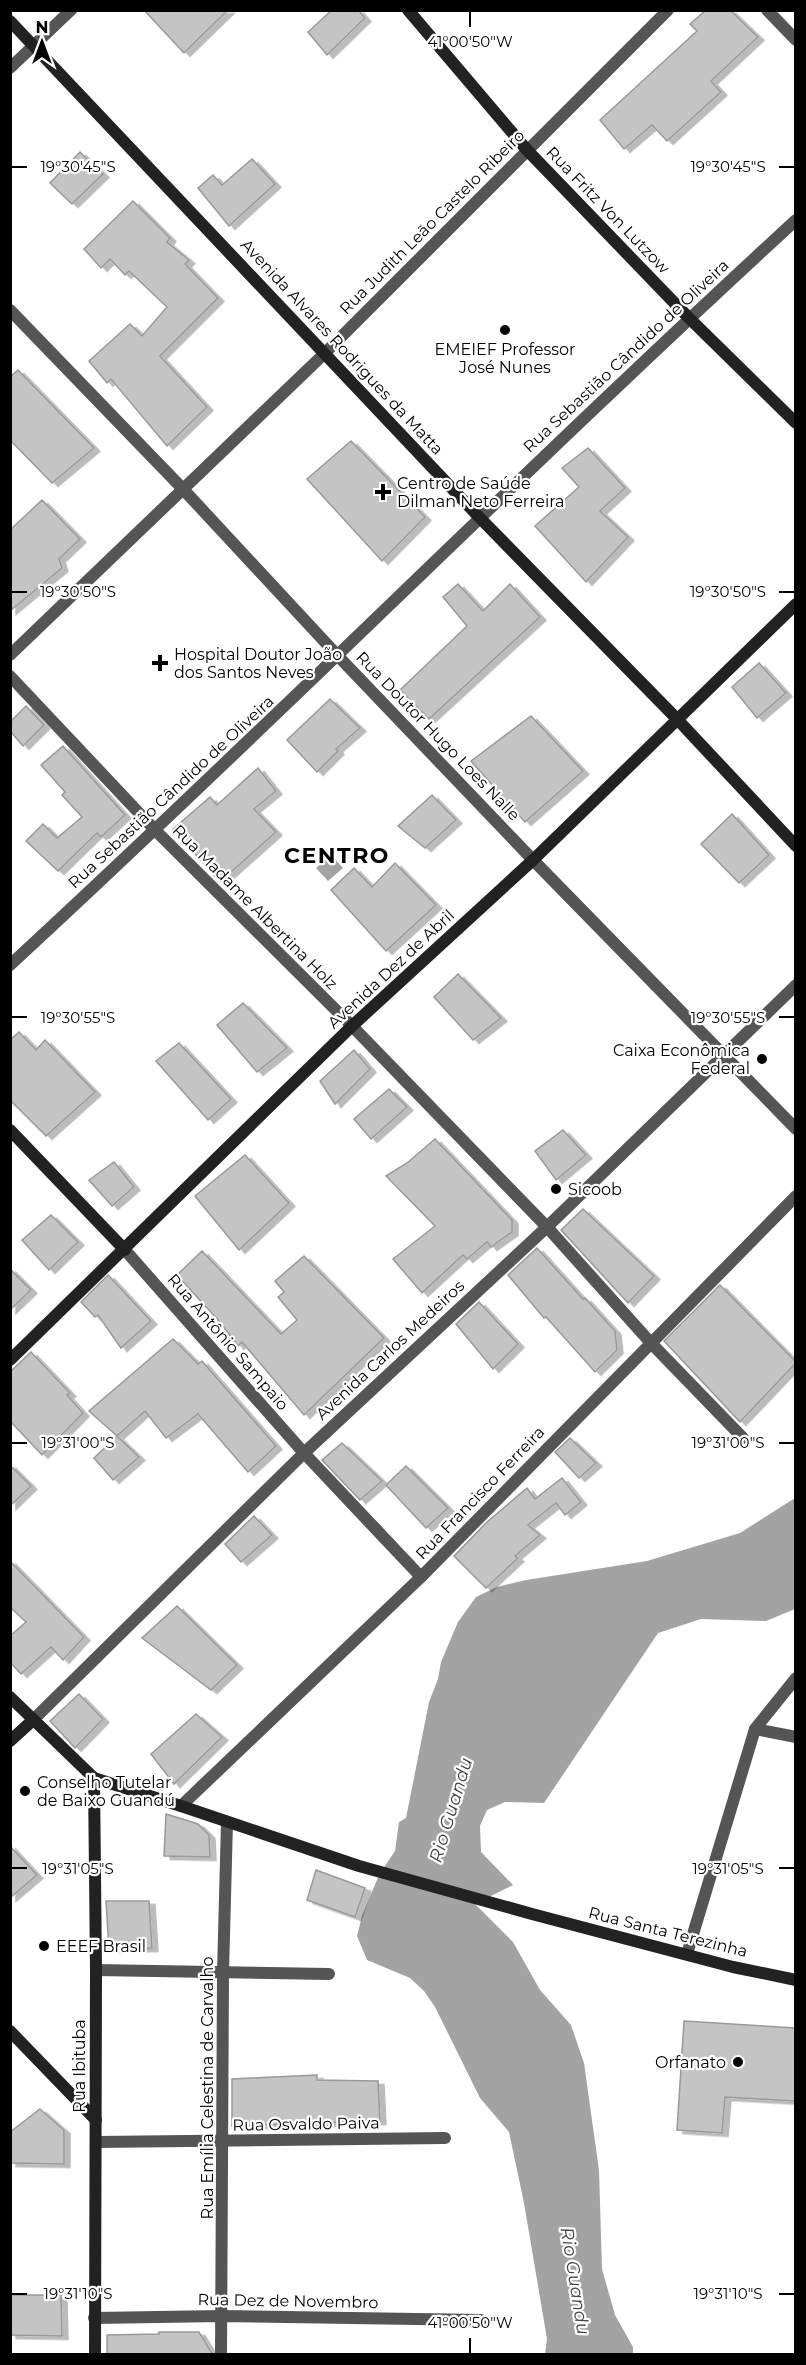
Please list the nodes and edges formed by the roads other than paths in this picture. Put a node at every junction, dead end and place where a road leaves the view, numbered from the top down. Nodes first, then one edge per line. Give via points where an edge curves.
1 (71, 10) edge
2 (408, 10) edge
3 (668, 10) edge
4 (767, 10) edge
5 (10, 21) edge
6 (795, 40) edge
7 (34, 45) junction
8 (10, 68) edge
9 (526, 150) junction
10 (795, 220) edge
11 (10, 310) edge
12 (690, 318) junction
13 (325, 352) junction
14 (795, 423) edge
15 (182, 488) junction
16 (479, 517) junction
17 (795, 604) edge
18 (10, 655) edge
19 (338, 656) junction
20 (10, 676) edge
21 (677, 720) junction
22 (156, 831) junction
23 (795, 846) edge
24 (533, 860) junction
25 (10, 965) edge
26 (795, 986) edge
27 (352, 1026) junction
28 (725, 1055) junction
29 (795, 1129) edge
30 (10, 1130) edge
31 (795, 1196) edge
32 (547, 1227) junction
33 (125, 1250) junction
34 (650, 1342) junction
35 (10, 1359) edge
36 (743, 1438) dead end
37 (303, 1453) junction
38 (421, 1577) junction
39 (795, 1678) edge
40 (10, 1697) edge
41 (33, 1720) junction
42 (755, 1729) junction
43 (795, 1737) edge
44 (10, 1742) edge
45 (94, 1778) junction
46 (181, 1806) junction
47 (226, 1822) junction
48 (687, 1954) junction
49 (96, 1970) junction
50 (223, 1973) junction
51 (329, 1974) dead end
52 (795, 1980) edge
53 (10, 2031) edge
54 (96, 2120) junction
55 (445, 2138) dead end
56 (96, 2142) junction
57 (224, 2142) junction
58 (222, 2316) junction
59 (94, 2318) junction
60 (481, 2320) dead end
61 (95, 2355) edge
62 (221, 2355) edge

1 - 7 street
2 - 9 street, Rua Fritz Von Lutzow
3 - 9 street, Rua Judith Leão Castelo Ribeiro
4 - 6 street
5 - 7 street, Avenida Alvares Rodrigues da Matta
7 - 8 street
7 - 13 street, Avenida Alvares Rodrigues da Matta
9 - 12 street, Rua Fritz Von Lutzow
9 - 13 street, Rua Judith Leão Castelo Ribeiro
10 - 12 street, Rua Sebastião Cândido de Oliveira
11 - 15 street, Rua Doutor Hugo Loes Nalle
12 - 14 street, Rua Fritz Von Lutzow
12 - 16 street, Rua Sebastião Cândido de Oliveira
13 - 15 street, Rua Judith Leão Castelo Ribeiro
13 - 16 street, Avenida Alvares Rodrigues da Matta
15 - 18 street, Rua Judith Leão Castelo Ribeiro
15 - 19 street, Rua Doutor Hugo Loes Nalle
16 - 19 street, Rua Sebastião Cândido de Oliveira
16 - 21 street, Avenida Alvares Rodrigues da Matta
17 - 21 street, Avenida Dez de Abril
19 - 22 street, Rua Sebastião Cândido de Oliveira
19 - 24 street, Rua Doutor Hugo Loes Nalle
20 - 22 street, Rua Madame Albertina Holz
21 - 23 street, Avenida Alvares Rodrigues da Matta
21 - 24 street, Avenida Dez de Abril
22 - 25 street, Rua Sebastião Cândido de Oliveira
22 - 27 street, Rua Madame Albertina Holz
24 - 27 street, Avenida Dez de Abril
24 - 28 street, Rua Doutor Hugo Loes Nalle
26 - 28 street, Avenida Carlos Medeiros
27 - 32 street, Rua Madame Albertina Holz
27 - 33 street, Avenida Dez de Abril
28 - 29 street, Rua Doutor Hugo Loes Nalle
28 - 32 street, Avenida Carlos Medeiros
30 - 33 street, Rua Antônio Sampaio
31 - 34 street, Rua Francisco Ferreira
32 - 34 street, Rua Madame Albertina Holz
32 - 37 street, Avenida Carlos Medeiros
33 - 35 street, Avenida Dez de Abril
33 - 37 street, Rua Antônio Sampaio
34 - 36 street, Rua Madame Albertina Holz
34 - 38 street, Rua Francisco Ferreira
37 - 38 street, Rua Antônio Sampaio
37 - 41 street, Avenida Carlos Medeiros
38 - 46 street, Rua Francisco Ferreira
39 - 42 street
40 - 41 street
41 - 44 street, Avenida Carlos Medeiros
41 - 45 street
42 - 43 street
42 - 48 street
45 - 46 street, Rua Santa Terezinha
45 - 49 street, Rua Ibituba
46 - 47 street, Rua Santa Terezinha
47 - 48 street, Rua Santa Terezinha via 359,1866
47 - 50 street, Rua Emília Celestina de Carvalho
48 - 52 street, Rua Santa Terezinha
49 - 50 street
49 - 54 street, Rua Ibituba
50 - 51 street
50 - 57 street, Rua Emília Celestina de Carvalho
53 - 54 street
54 - 56 street, Rua Ibituba
55 - 57 street, Rua Osvaldo Paiva
56 - 57 street, Rua Osvaldo Paiva
56 - 59 street, Rua Ibituba
57 - 58 street, Rua Emília Celestina de Carvalho
58 - 59 street, Rua Dez de Novembro
58 - 60 street, Rua Dez de Novembro
58 - 62 street, Rua Emília Celestina de Carvalho
59 - 61 street, Rua Ibituba

